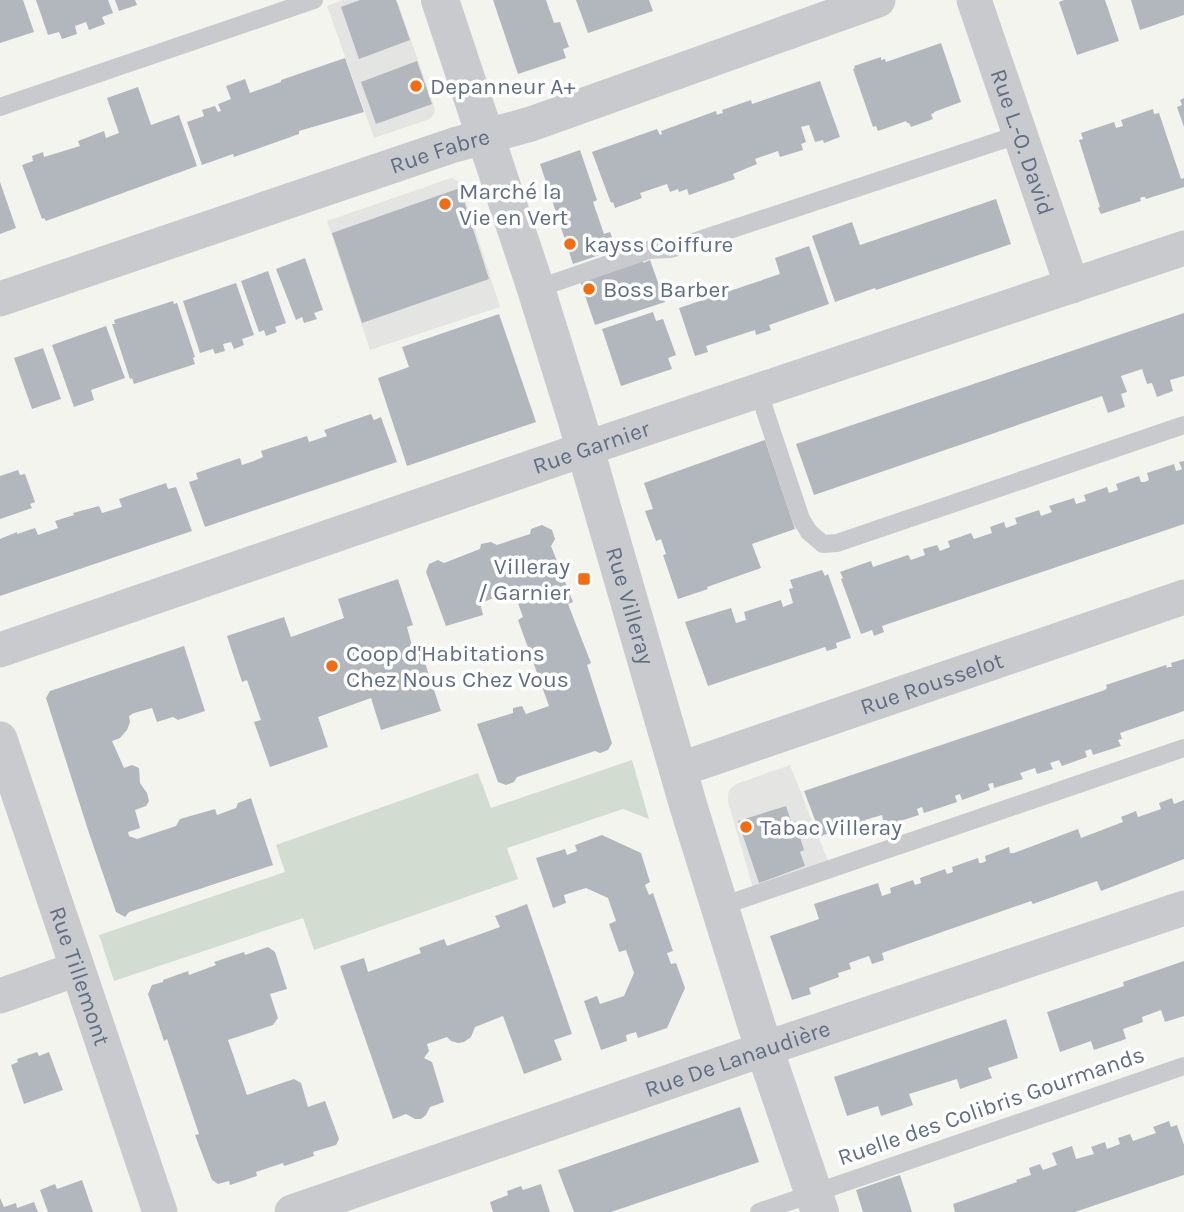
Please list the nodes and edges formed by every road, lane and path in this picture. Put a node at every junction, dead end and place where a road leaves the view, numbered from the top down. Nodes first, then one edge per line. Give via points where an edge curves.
1 (314, 0) edge
2 (439, 0) edge
3 (878, 0) edge
4 (974, 0) edge
5 (0, 107) edge
6 (1020, 134) junction
7 (485, 136) junction
8 (1184, 248) edge
9 (1072, 286) junction
10 (536, 289) junction
11 (0, 299) edge
12 (758, 390) junction
13 (1184, 425) edge
14 (584, 450) junction
15 (1184, 597) edge
16 (0, 650) edge
17 (0, 739) edge
18 (1184, 748) edge
19 (678, 770) junction
20 (719, 907) junction
21 (1184, 908) edge
22 (77, 969) junction
23 (0, 996) edge
24 (764, 1049) junction
25 (1184, 1066) edge
26 (817, 1203) edge
27 (160, 1212) edge
28 (292, 1212) edge
29 (759, 1212) edge

1 - 5 lane
2 - 7 street, Rue Villeray
3 - 7 street, Rue Fabre via 531,124
4 - 6 street, Rue L.-O. David
6 - 9 street, Rue L.-O. David
6 - 10 lane
7 - 10 street, Rue Villeray
7 - 11 street, Rue Fabre
8 - 9 street, Rue Garnier
9 - 12 street, Rue Garnier
10 - 14 street, Rue Villeray
12 - 13 lane via 801,519 822,544
12 - 14 street, Rue Garnier
14 - 16 street, Rue Garnier
14 - 19 street, Rue Villeray
15 - 19 street, Rue Rousselot
17 - 22 street, Rue Tillemont
18 - 20 lane
19 - 20 street, Rue Villeray
20 - 24 street, Rue Villeray
21 - 24 street, Rue De Lanaudière
22 - 23 street
22 - 27 street, Rue Tillemont
24 - 26 street, Rue Villeray
24 - 28 street, Rue De Lanaudière
25 - 26 lane, Ruelle des Colibris Gourmands via 846,1181
26 - 29 lane, Ruelle des Colibris Gourmands

